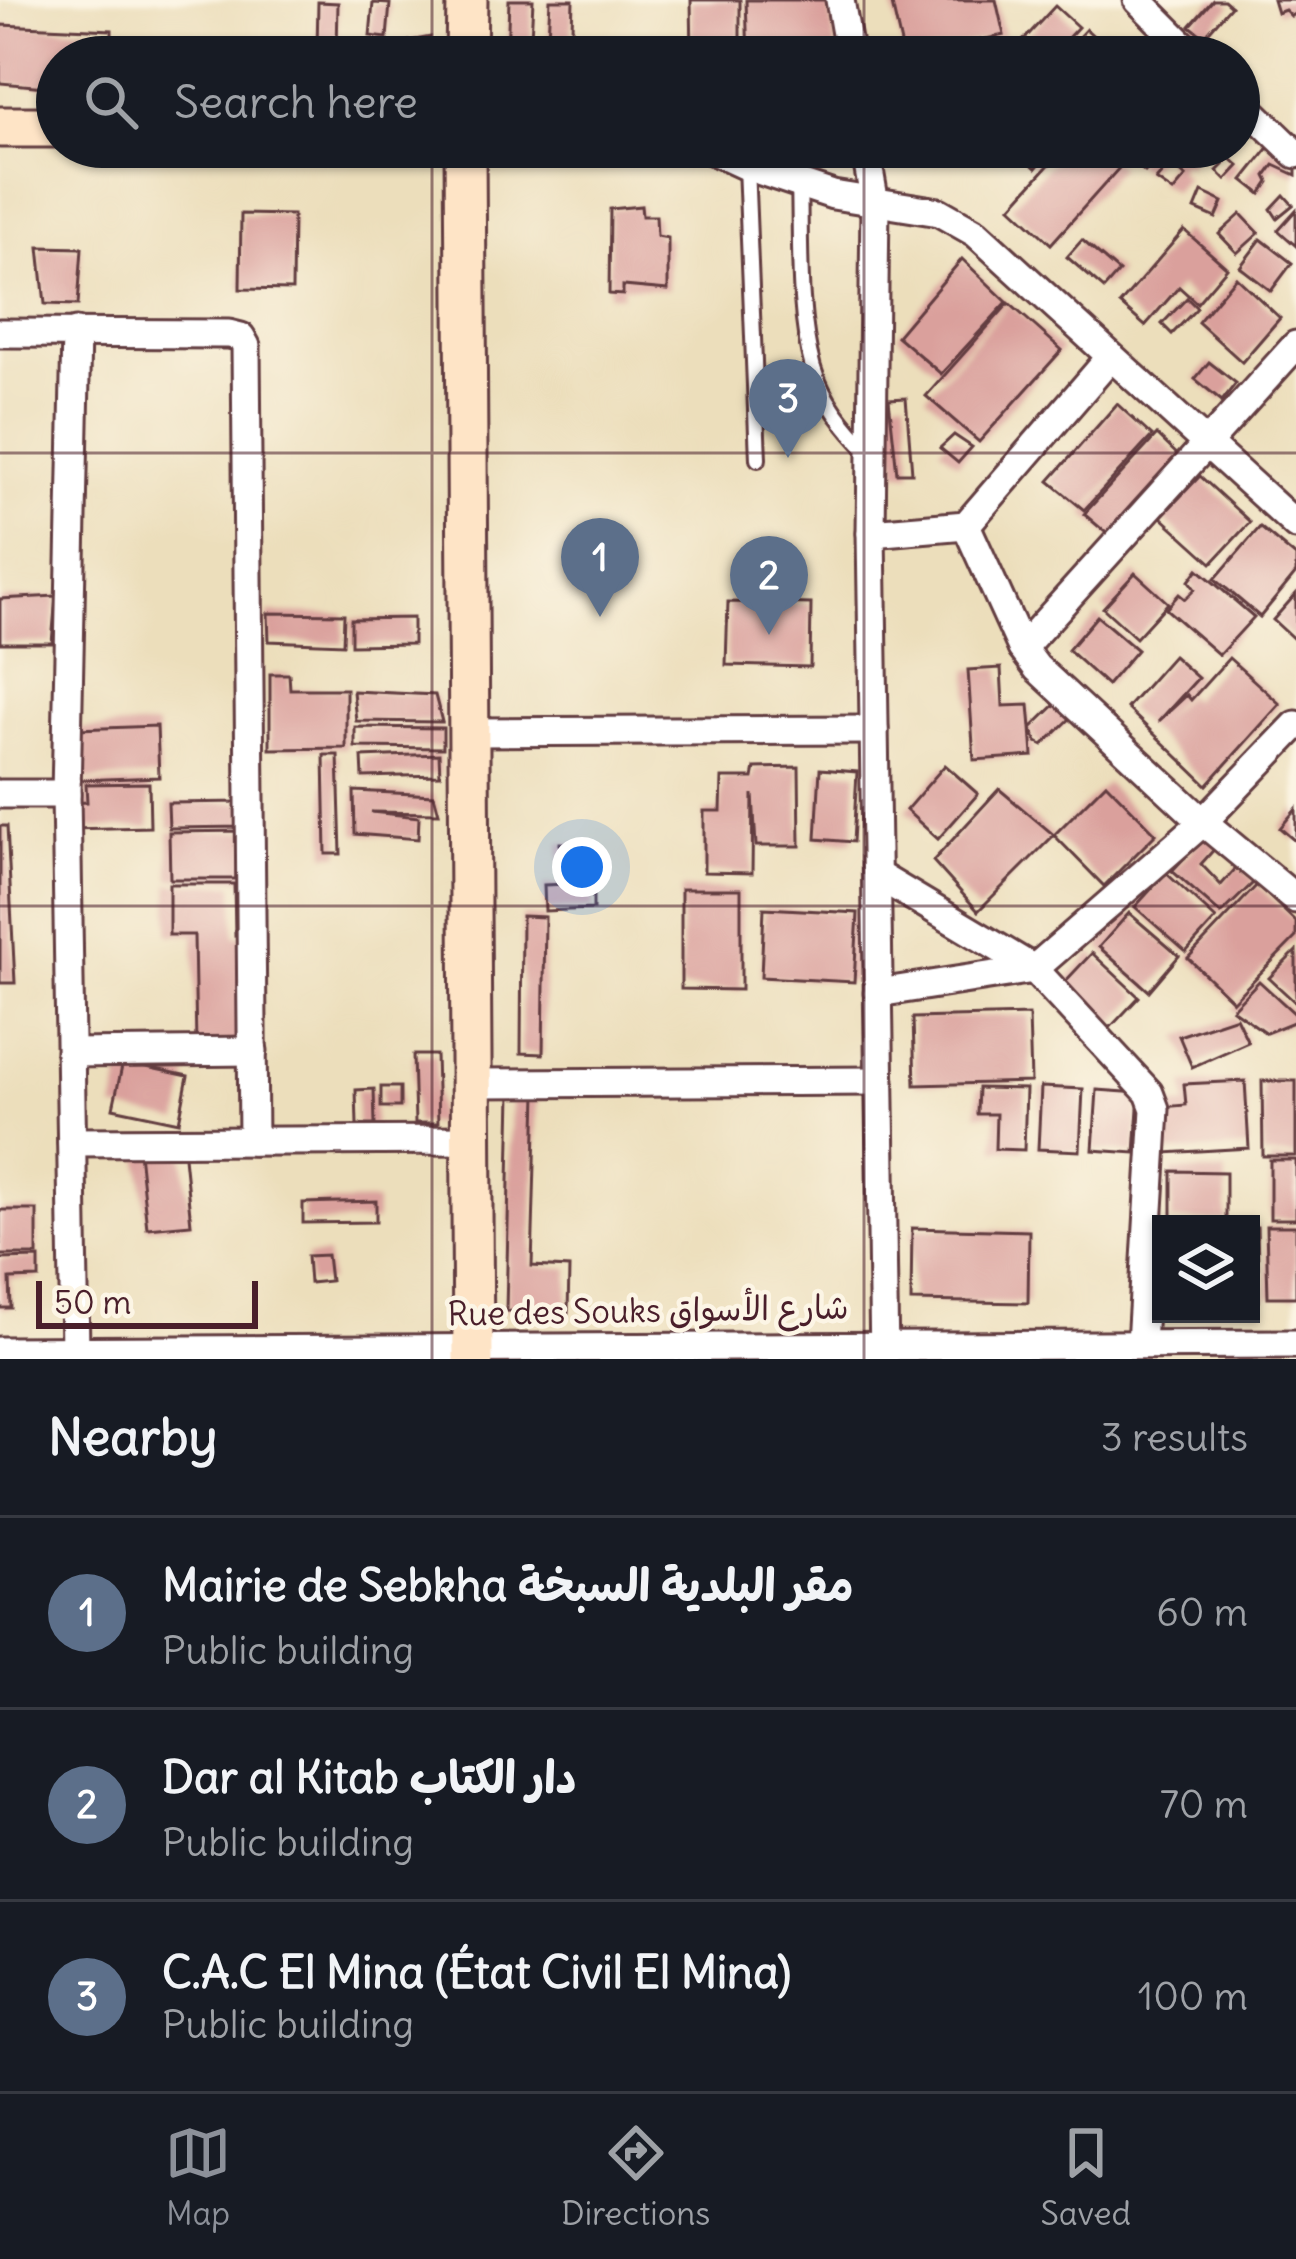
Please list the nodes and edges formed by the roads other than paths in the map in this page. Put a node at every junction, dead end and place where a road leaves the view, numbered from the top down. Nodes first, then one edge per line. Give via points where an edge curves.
1 (467, 0) edge
2 (840, 0) edge
3 (1138, 0) edge
4 (466, 36) edge
5 (846, 36) edge
6 (1175, 36) edge
7 (1260, 119) edge
8 (0, 127) edge
9 (36, 127) edge
10 (1296, 154) edge
11 (465, 168) edge
12 (746, 168) edge
13 (753, 168) edge
14 (869, 168) edge
15 (799, 182) junction
16 (875, 204) junction
17 (76, 332) junction
18 (0, 333) edge
19 (1296, 345) edge
20 (1110, 358) junction
21 (1207, 441) junction
22 (872, 455) junction
23 (758, 459) dead end
24 (966, 525) junction
25 (1296, 525) edge
26 (871, 533) junction
27 (1022, 648) junction
28 (1296, 725) edge
29 (874, 730) junction
30 (469, 732) junction
31 (0, 794) edge
32 (66, 794) junction
33 (1203, 822) junction
34 (877, 875) junction
35 (1296, 899) edge
36 (1034, 968) junction
37 (878, 993) junction
38 (253, 1051) junction
39 (70, 1053) junction
40 (880, 1081) junction
41 (472, 1083) junction
42 (472, 1140) junction
43 (72, 1142) junction
44 (253, 1142) junction
45 (1141, 1344) junction
46 (1296, 1344) edge
47 (75, 1351) junction
48 (884, 1351) edge
49 (0, 1352) edge
50 (1178, 1352) edge
51 (473, 1354) edge

1 - 4 street
2 - 5 street
3 - 6 street
7 - 10 street
8 - 9 street
11 - 30 street
12 - 23 lane
13 - 15 street
14 - 16 street
15 - 16 street
15 - 22 lane via 813,368 839,420
16 - 20 street via 939,212 976,233
16 - 22 street
17 - 18 street
17 - 32 street
17 - 38 street via 229,334 246,346
19 - 21 street
20 - 21 street
20 - 24 street
21 - 25 street
21 - 27 street
22 - 26 street
24 - 26 street
24 - 27 street
26 - 29 street
27 - 33 street
28 - 33 street
29 - 30 street
29 - 34 street
30 - 41 street
31 - 32 street
32 - 39 street
33 - 35 street
33 - 36 street
34 - 36 street
34 - 37 street
36 - 37 street
36 - 45 street via 1155,1109
37 - 40 street
38 - 39 street
38 - 44 street
39 - 43 street
40 - 41 street
40 - 48 street
41 - 42 street
42 - 44 street
42 - 51 street
43 - 44 street
43 - 47 street
45 - 48 street, Rue des Souks شارع الأسواق
45 - 50 street, Rue des Souks شارع الأسواق
46 - 50 street, Rue des Souks شارع الأسواق
47 - 49 street, Rue des Souks شارع الأسواق
47 - 51 street, Rue des Souks شارع الأسواق
48 - 51 street, Rue des Souks شارع الأسواق

